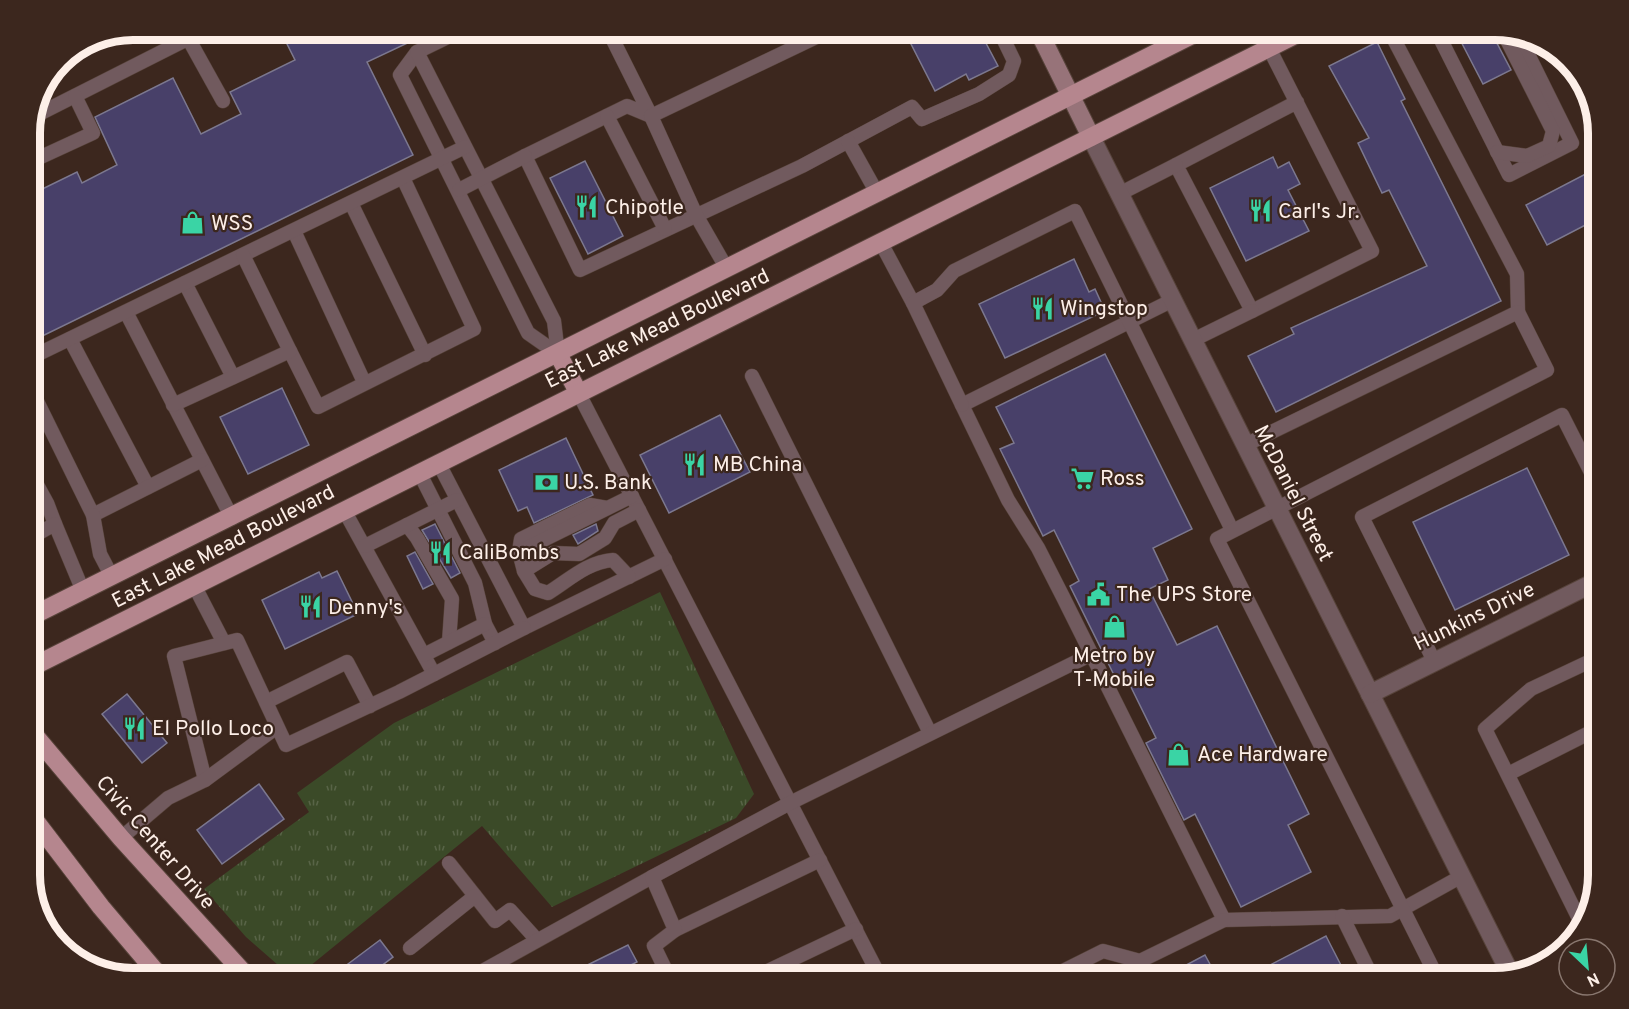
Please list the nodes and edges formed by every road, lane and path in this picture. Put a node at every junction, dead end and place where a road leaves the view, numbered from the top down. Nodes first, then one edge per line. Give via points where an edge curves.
1 (182, 41) edge
2 (190, 41) edge
3 (440, 41) edge
4 (614, 41) edge
5 (808, 41) edge
6 (1004, 41) edge
7 (1043, 41) edge
8 (1180, 41) edge
9 (1283, 41) edge
10 (1395, 41) edge
11 (1442, 41) edge
12 (1508, 41) edge
13 (1522, 45) edge
14 (1269, 48) junction
15 (417, 52) junction
16 (75, 96) junction
17 (1070, 96) junction
18 (223, 101) dead end
19 (1297, 102) junction
20 (44, 112) edge
21 (606, 116) junction
22 (651, 116) junction
23 (1091, 137) junction
24 (848, 141) junction
25 (465, 147) junction
26 (1497, 152) junction
27 (525, 156) junction
28 (41, 157) edge
29 (443, 159) junction
30 (1176, 165) junction
31 (403, 178) junction
32 (481, 179) junction
33 (459, 190) junction
34 (877, 194) junction
35 (1119, 194) junction
36 (351, 203) junction
37 (696, 214) junction
38 (665, 229) junction
39 (294, 231) junction
40 (880, 241) junction
41 (243, 255) junction
42 (727, 269) junction
43 (185, 283) junction
44 (1173, 300) junction
45 (913, 303) junction
46 (1252, 310) junction
47 (126, 312) junction
48 (1518, 312) junction
49 (1130, 321) junction
50 (70, 339) junction
51 (1193, 340) junction
52 (290, 351) junction
53 (41, 353) edge
54 (558, 354) junction
55 (425, 355) junction
56 (752, 376) dead end
57 (233, 377) junction
58 (364, 382) junction
59 (578, 392) junction
60 (173, 405) junction
61 (962, 405) junction
62 (41, 418) edge
63 (1245, 445) junction
64 (202, 460) junction
65 (438, 462) junction
66 (1588, 466) edge
67 (418, 472) junction
68 (148, 487) junction
69 (41, 492) edge
70 (632, 496) junction
71 (457, 500) junction
72 (1276, 506) junction
73 (438, 509) junction
74 (344, 510) junction
75 (639, 510) junction
76 (93, 515) junction
77 (232, 518) junction
78 (55, 524) junction
79 (406, 525) junction
80 (1232, 530) junction
81 (41, 532) edge
82 (365, 546) junction
83 (664, 559) junction
84 (524, 571) junction
85 (112, 577) junction
86 (629, 577) junction
87 (194, 585) junction
88 (1588, 585) edge
89 (83, 591) junction
90 (41, 612) edge
91 (485, 624) junction
92 (524, 628) junction
93 (449, 642) junction
94 (224, 643) junction
95 (495, 643) junction
96 (1092, 654) junction
97 (424, 655) junction
98 (1434, 661) junction
99 (41, 662) edge
100 (1588, 662) edge
101 (434, 674) junction
102 (1370, 694) junction
103 (266, 702) junction
104 (370, 706) junction
105 (277, 727) junction
106 (930, 734) junction
107 (1588, 734) edge
108 (41, 743) edge
109 (1508, 774) junction
110 (205, 780) junction
111 (790, 803) junction
112 (41, 828) edge
113 (121, 838) junction
114 (820, 860) junction
115 (449, 864) dead end
116 (1462, 876) junction
117 (652, 877) junction
118 (475, 896) junction
119 (1402, 909) junction
120 (1342, 916) junction
121 (1578, 917) edge
122 (1224, 920) junction
123 (856, 929) junction
124 (675, 930) junction
125 (537, 940) junction
126 (410, 948) dead end
127 (153, 968) edge
128 (239, 968) edge
129 (487, 968) edge
130 (665, 968) edge
131 (774, 968) edge
132 (876, 968) edge
133 (1069, 968) edge
134 (1368, 968) edge
135 (1432, 968) edge
136 (1508, 968) edge

1 - 16 lane
2 - 18 lane
3 - 15 lane
4 - 22 lane
5 - 22 lane
6 - 24 lane via 1014,61 1009,75 979,94 922,118 912,107
7 - 17 street, McDaniel Street
8 - 17 main road, East Lake Mead Boulevard
9 - 14 main road, East Lake Mead Boulevard
10 - 48 lane via 1517,274
11 - 26 lane
12 - 26 lane via 1553,131 1549,146 1527,156
13 - 26 lane via 1572,143 1509,175
14 - 19 lane
14 - 23 main road, East Lake Mead Boulevard
15 - 25 lane
15 - 29 lane via 400,75
16 - 20 lane
16 - 28 lane via 93,133
17 - 23 street, McDaniel Street
17 - 34 main road, East Lake Mead Boulevard
19 - 30 lane
19 - 46 lane via 1372,251
21 - 22 lane via 627,106
21 - 27 lane
21 - 38 lane
22 - 37 lane
23 - 35 street, McDaniel Street
23 - 40 main road, East Lake Mead Boulevard
24 - 34 lane
24 - 37 lane
25 - 29 lane
25 - 32 lane
27 - 32 lane
27 - 38 lane via 580,270
29 - 31 lane
29 - 33 lane
30 - 35 lane
30 - 46 lane
31 - 36 lane
31 - 55 lane via 474,329
32 - 33 lane
32 - 54 lane via 554,321
33 - 54 lane via 528,333
34 - 42 main road, East Lake Mead Boulevard
35 - 44 street, McDaniel Street
36 - 39 lane
36 - 55 lane
37 - 38 lane
37 - 42 lane
39 - 41 lane
39 - 58 lane
40 - 45 lane
40 - 59 main road, East Lake Mead Boulevard
41 - 43 lane
41 - 52 lane
42 - 54 main road, East Lake Mead Boulevard
43 - 47 lane
43 - 57 lane
44 - 49 lane
44 - 51 street, McDaniel Street
45 - 49 lane via 937,290 954,271 1075,211
45 - 61 lane
46 - 51 lane
47 - 50 lane
47 - 60 lane
48 - 63 lane
48 - 72 lane via 1547,370
49 - 61 lane
49 - 80 lane
50 - 53 lane
50 - 68 lane
51 - 63 street, McDaniel Street
52 - 57 lane
52 - 58 lane via 318,407
54 - 59 main road
54 - 77 main road, East Lake Mead Boulevard
55 - 58 lane
56 - 106 lane
57 - 60 lane
59 - 65 main road, East Lake Mead Boulevard
59 - 70 lane
60 - 64 lane
61 - 96 lane via 1008,500 1038,548
62 - 76 lane
63 - 72 street, McDaniel Street
64 - 68 lane
64 - 77 lane
65 - 67 main road, East Lake Mead Boulevard
65 - 71 lane
66 - 98 lane via 1562,415 1362,517
67 - 73 lane
67 - 74 main road, East Lake Mead Boulevard
68 - 76 lane
69 - 78 lane
70 - 75 lane
70 - 84 lane via 519,552
71 - 73 lane
71 - 92 lane
72 - 80 lane
72 - 102 street, McDaniel Street
73 - 79 lane
73 - 91 lane via 475,583
74 - 82 lane
74 - 87 main road, East Lake Mead Boulevard
75 - 83 lane
75 - 84 lane via 614,523 605,538 579,554 553,553
76 - 85 lane via 100,554
77 - 85 main road, East Lake Mead Boulevard
78 - 81 lane
78 - 89 lane
79 - 82 lane
79 - 93 lane via 452,599
80 - 119 lane via 1217,538
82 - 97 lane
83 - 86 lane
83 - 111 lane
84 - 86 lane via 536,589 548,593 578,571 600,561 613,560
85 - 89 main road, East Lake Mead Boulevard
86 - 92 lane
87 - 94 lane
87 - 99 main road, East Lake Mead Boulevard
88 - 98 street, Hunkins Drive
89 - 90 main road, East Lake Mead Boulevard
91 - 93 lane
91 - 95 lane
92 - 95 lane
93 - 97 lane
94 - 103 lane via 237,640
94 - 110 lane via 174,656
95 - 101 lane
96 - 106 lane
96 - 122 lane
97 - 101 lane
98 - 102 street, Hunkins Drive
100 - 109 lane via 1531,690 1485,729
101 - 104 lane
102 - 116 street, McDaniel Street
103 - 104 lane via 347,662
103 - 105 lane
104 - 105 lane via 286,745
105 - 110 lane
106 - 111 lane
107 - 109 lane
108 - 113 main road, Civic Center Drive
109 - 121 lane
110 - 113 lane via 168,798
111 - 114 lane
111 - 117 lane
112 - 127 main road
113 - 128 main road, Civic Center Drive
114 - 123 lane
114 - 124 lane
115 - 118 lane
116 - 119 lane
116 - 136 street, McDaniel Street
117 - 124 lane
117 - 125 lane
118 - 125 lane via 495,921 510,910
118 - 126 lane
119 - 120 lane via 1390,916
119 - 135 lane
120 - 122 lane
120 - 134 lane
122 - 133 lane via 1140,962 1103,951
123 - 131 lane
123 - 132 lane
124 - 130 lane via 654,946
125 - 129 lane

